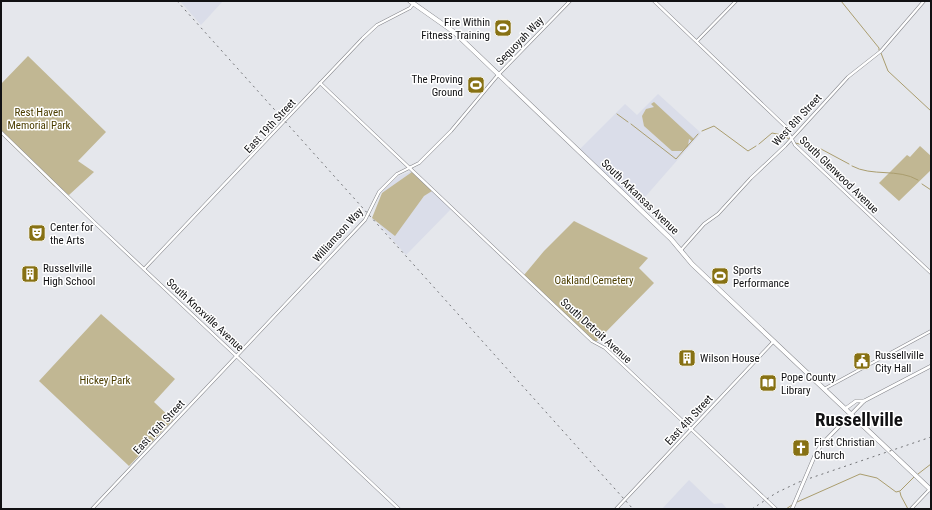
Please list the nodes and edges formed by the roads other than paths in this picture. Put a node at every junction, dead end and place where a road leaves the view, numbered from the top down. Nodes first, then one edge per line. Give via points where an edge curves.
1 (570, 1) edge
2 (654, 1) edge
3 (736, 1) edge
4 (924, 1) edge
5 (412, 2) edge
6 (697, 41) junction
7 (498, 75) junction
8 (320, 83) junction
9 (1, 132) edge
10 (791, 138) junction
11 (410, 167) junction
12 (681, 250) junction
13 (144, 268) junction
14 (931, 274) edge
15 (931, 331) edge
16 (774, 342) junction
17 (237, 356) junction
18 (931, 366) edge
19 (824, 389) junction
20 (864, 401) junction
21 (845, 408) junction
22 (851, 414) junction
23 (691, 429) junction
24 (931, 489) edge
25 (92, 509) edge
26 (400, 509) edge
27 (616, 509) edge
28 (776, 509) edge
29 (792, 509) edge
30 (911, 509) edge

1 - 7 street, Sequoyah Way
2 - 6 street, South Glenwood Avenue
3 - 6 street
4 - 10 street, West 8th Street via 881,51 848,77
5 - 7 highway, South Arkansas Avenue via 454,32
5 - 8 street, East 19th Street via 410,8 378,25
6 - 10 street, South Glenwood Avenue via 785,126
7 - 11 street, Williamson Way via 451,131 419,163
7 - 12 highway, South Arkansas Avenue
8 - 11 street, South Detroit Avenue
8 - 13 street, East 19th Street
9 - 13 street, South Knoxville Avenue
10 - 12 street, West 8th Street
10 - 14 street, South Glenwood Avenue via 795,145
11 - 17 street, Williamson Way via 397,174 379,192 365,220
11 - 23 street, South Detroit Avenue via 592,341 605,348
12 - 16 highway, South Arkansas Avenue via 692,264
13 - 17 street, South Knoxville Avenue
15 - 19 street
16 - 19 highway, South Arkansas Avenue
16 - 23 street, East 4th Street
17 - 25 street, East 16th Street
17 - 26 street, South Knoxville Avenue
18 - 20 main road
19 - 21 highway, South Arkansas Avenue
20 - 21 main road via 856,401
20 - 22 main road
21 - 22 highway, South Arkansas Avenue
22 - 24 highway, South Arkansas Avenue
22 - 29 main road, bridge via 815,455
23 - 27 street, East 4th Street
23 - 28 street, South Detroit Avenue
24 - 30 street

